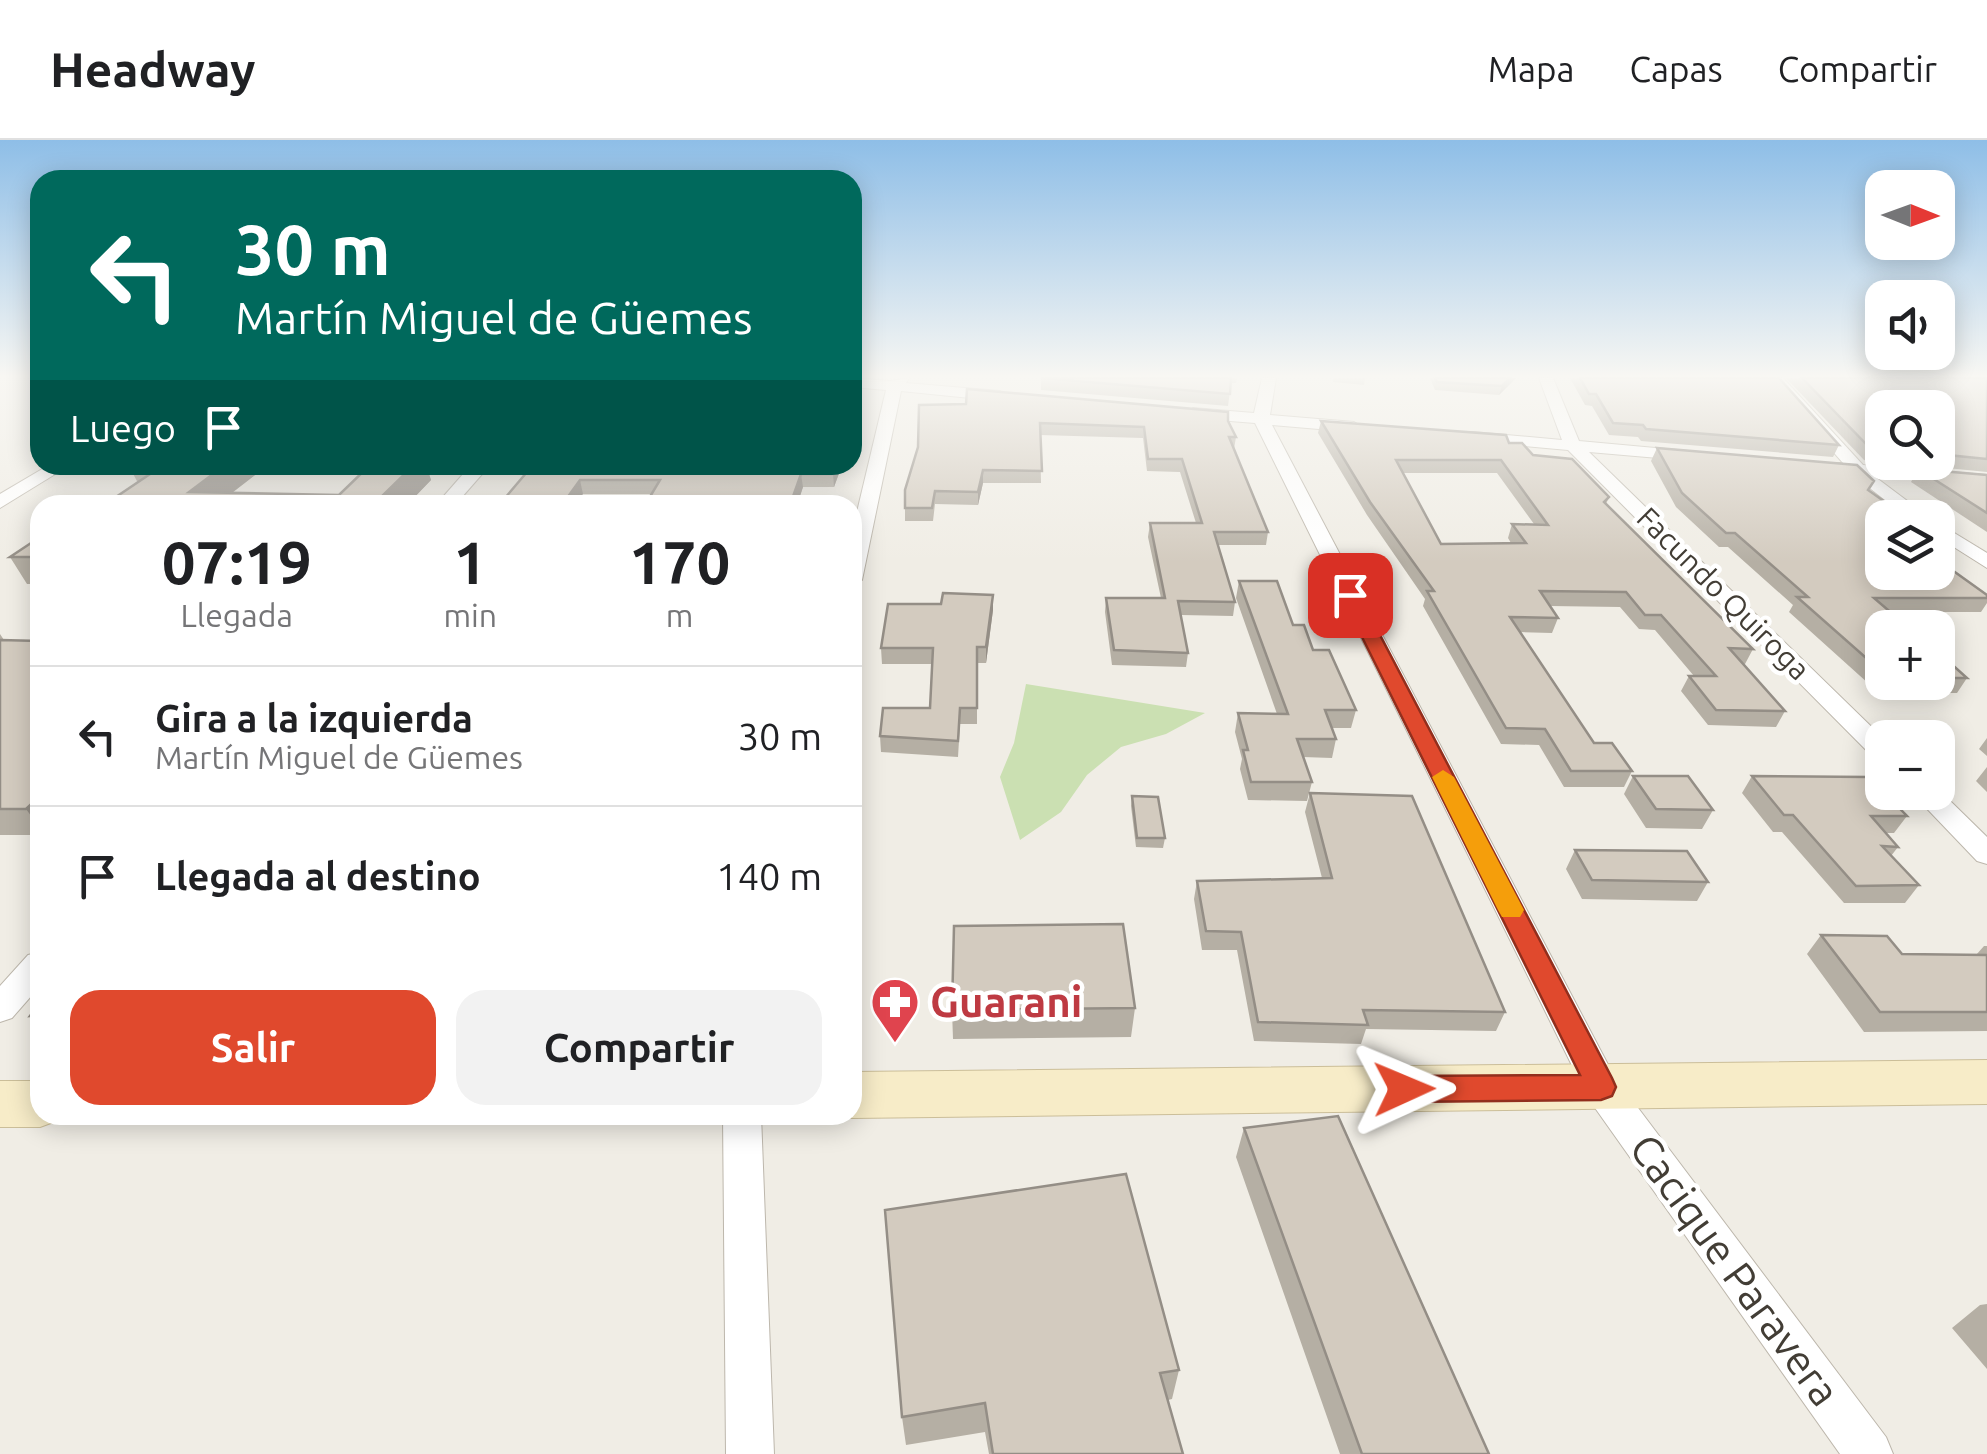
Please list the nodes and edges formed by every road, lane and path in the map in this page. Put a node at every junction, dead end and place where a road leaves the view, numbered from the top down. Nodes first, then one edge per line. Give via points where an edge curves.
1 (885, 439) edge
2 (1270, 439) edge
3 (1495, 439) edge
4 (1571, 439) edge
5 (1830, 439) edge
6 (1574, 446) junction
7 (1706, 458) edge
8 (1800, 465) edge
9 (1857, 470) junction
10 (45, 475) edge
11 (472, 475) edge
12 (1987, 480) edge
13 (454, 495) edge
14 (1897, 500) edge
15 (0, 502) edge
16 (862, 537) edge
17 (1955, 540) edge
18 (1987, 562) edge
19 (1865, 734) edge
20 (1942, 810) edge
21 (1987, 854) edge
22 (30, 975) edge
23 (0, 1009) edge
24 (1987, 1082) edge
25 (1601, 1087) junction
26 (862, 1095) edge
27 (0, 1104) edge
28 (30, 1104) edge
29 (742, 1125) edge
30 (750, 1454) edge
31 (1869, 1454) edge

1 - 16 street
2 - 25 street, Cacique Paravera
3 - 6 street
4 - 6 street, Facundo Quiroga
5 - 9 street
6 - 7 street
6 - 19 street, Facundo Quiroga
8 - 9 street
9 - 12 street
9 - 14 street
10 - 15 street
11 - 13 street
17 - 18 street
20 - 21 street
22 - 23 street
24 - 25 main road
25 - 26 main road
25 - 31 street, Cacique Paravera
27 - 28 main road
29 - 30 street

